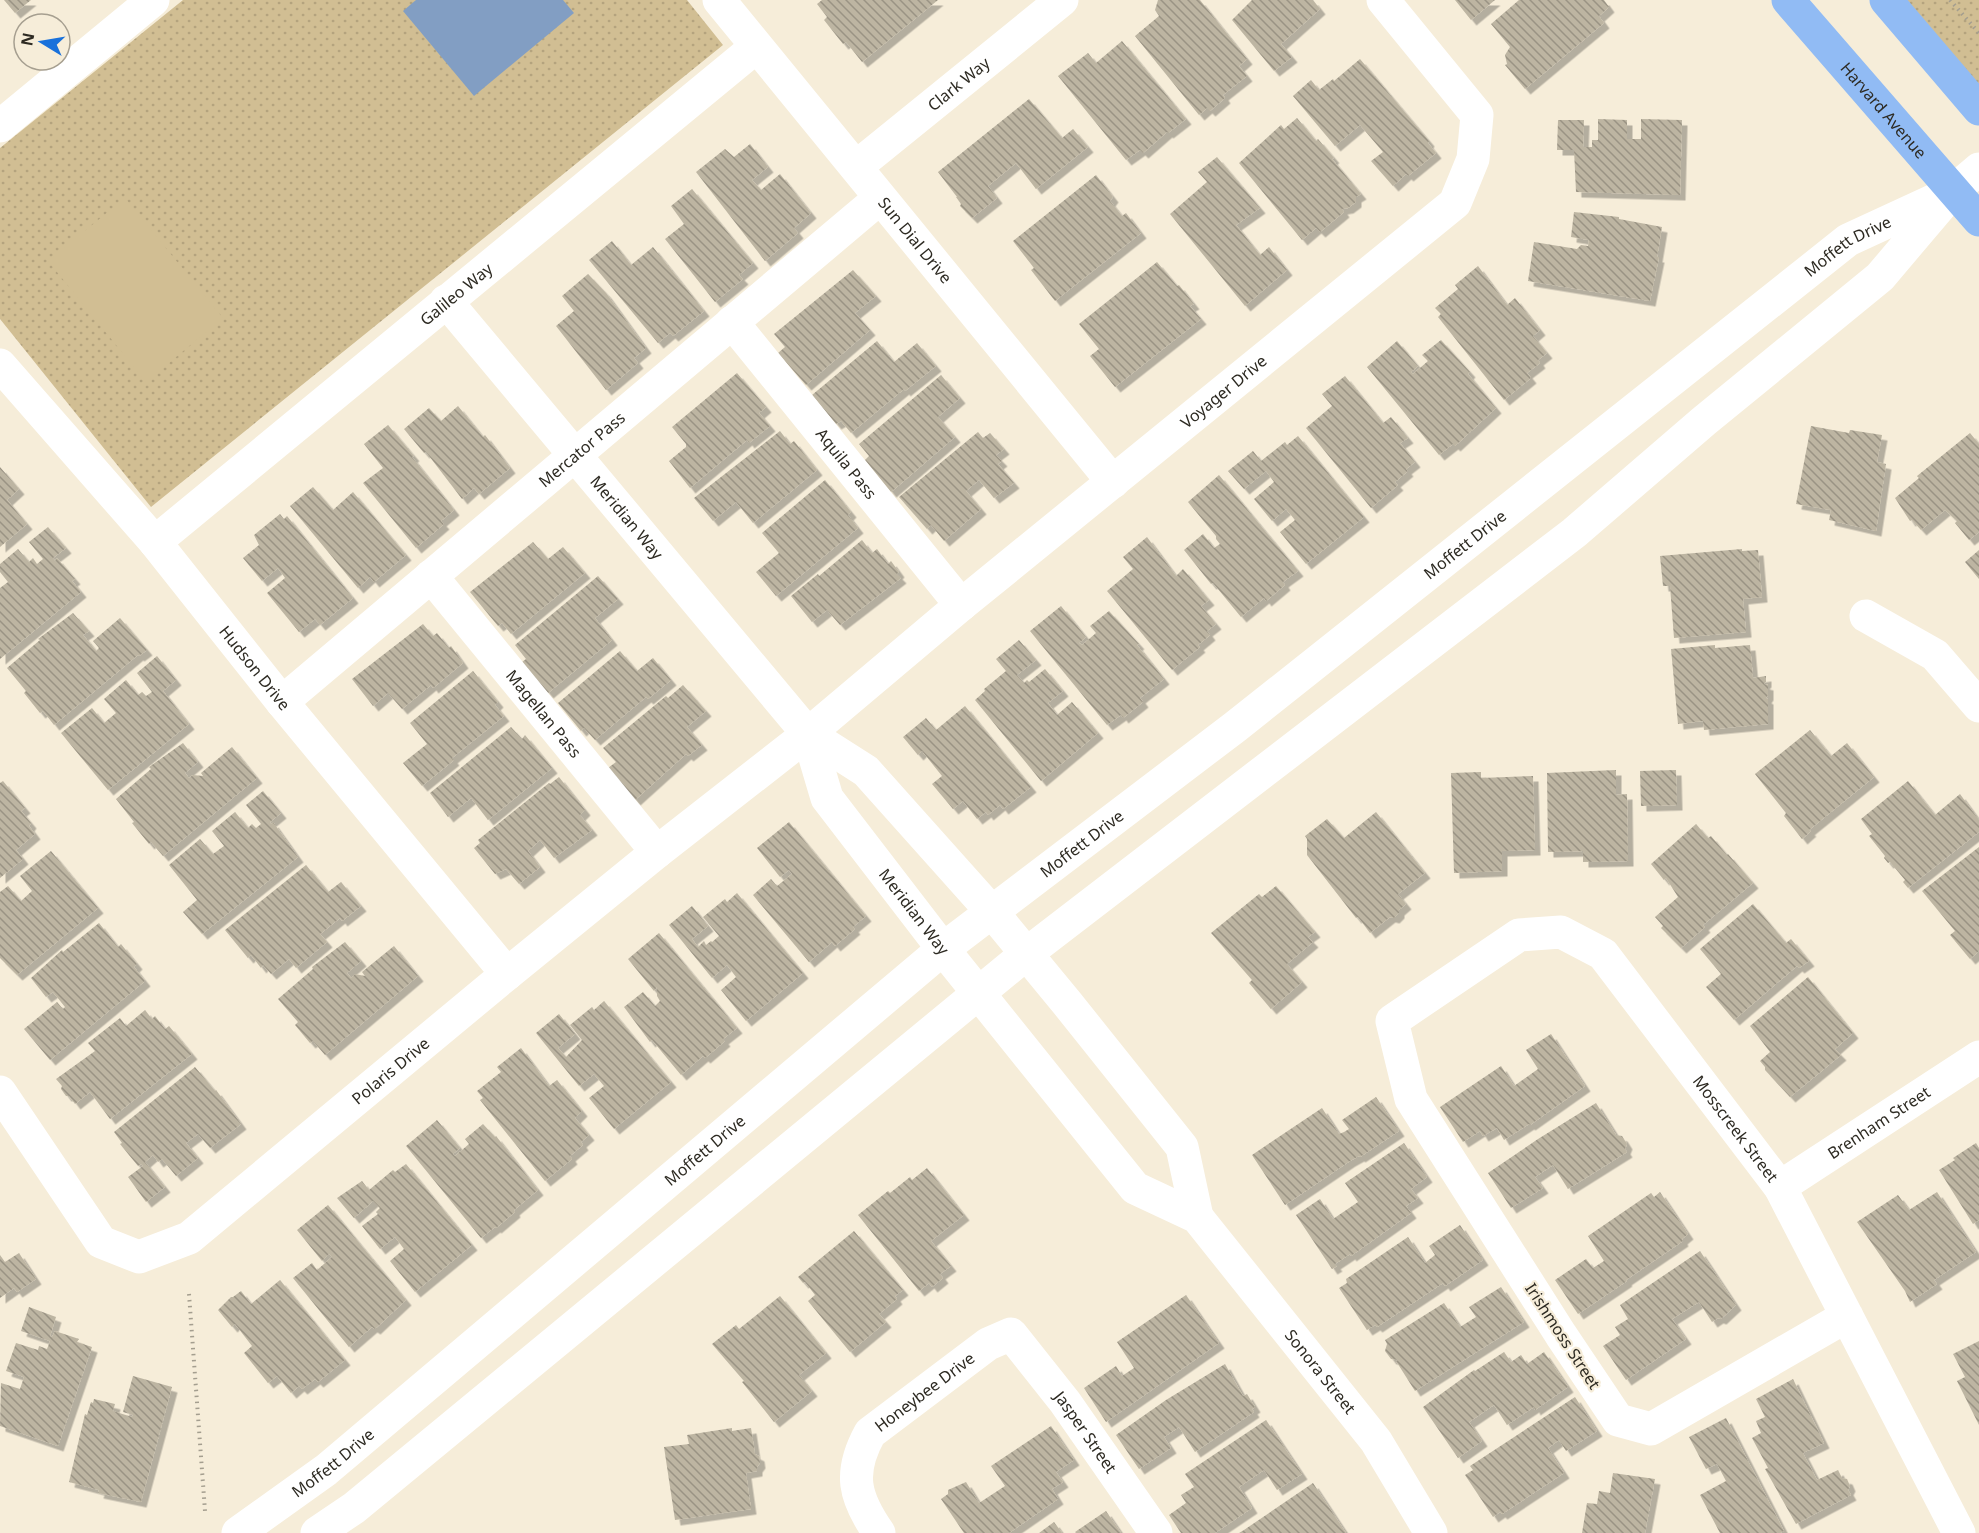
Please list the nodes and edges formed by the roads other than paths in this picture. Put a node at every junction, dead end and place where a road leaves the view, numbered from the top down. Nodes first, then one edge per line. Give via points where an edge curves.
1 (153, 0) edge
2 (719, 0) edge
3 (1062, 0) edge
4 (1383, 0) edge
5 (1788, 0) edge
6 (1886, 0) edge
7 (756, 47) junction
8 (1979, 109) edge
9 (0, 126) edge
10 (856, 167) junction
11 (1979, 169) edge
12 (1952, 192) junction
13 (880, 198) junction
14 (1979, 220) edge
15 (446, 301) junction
16 (732, 322) junction
17 (2, 372) edge
18 (575, 456) junction
19 (1113, 482) junction
20 (156, 542) junction
21 (431, 576) junction
22 (961, 605) junction
23 (1866, 616) dead end
24 (282, 702) junction
25 (1979, 706) edge
26 (808, 734) junction
27 (657, 852) junction
28 (992, 912) junction
29 (943, 949) junction
30 (1026, 954) junction
31 (507, 974) junction
32 (979, 992) junction
33 (1392, 1021) joint
34 (1979, 1057) edge
35 (0, 1092) edge
36 (1780, 1187) junction
37 (1197, 1217) junction
38 (1846, 1316) junction
39 (1011, 1334) joint
40 (1979, 1528) edge
41 (238, 1533) edge
42 (317, 1533) edge
43 (879, 1533) edge
44 (1156, 1533) edge
45 (1431, 1533) edge
46 (1959, 1533) edge
47 (1969, 1533) edge

1 - 9 street
2 - 7 street, Sun Dial Drive
3 - 10 street, Clark Way
4 - 19 street, Voyager Drive via 1477,115 1473,159 1455,203
5 - 12 main road, Harvard Avenue
6 - 8 main road
7 - 10 street, Sun Dial Drive
7 - 15 street, Galileo Way
10 - 13 street, Sun Dial Drive
11 - 12 street, Moffett Drive
12 - 14 main road, Harvard Avenue
12 - 28 street, Moffett Drive via 1848,240 1235,727
12 - 30 street, Moffett Drive via 1880,277 1574,533
13 - 16 street, Mercator Pass
13 - 19 street, Sun Dial Drive
15 - 18 street, Meridian Way
15 - 20 street, Galileo Way
16 - 18 street, Mercator Pass
16 - 22 street, Aquila Pass
17 - 20 street, Hudson Drive
18 - 21 street, Mercator Pass
18 - 26 street, Meridian Way
19 - 22 street, Voyager Drive
20 - 24 street, Hudson Drive
21 - 24 street, Mercator Pass
21 - 27 street, Magellan Pass
22 - 26 street, Voyager Drive
23 - 25 street via 1935,655
24 - 31 street, Hudson Drive
26 - 27 street, Polaris Drive
26 - 28 street, Meridian Way via 866,771
26 - 29 street, Meridian Way via 827,798
27 - 31 street, Polaris Drive
28 - 29 street, Moffett Drive
28 - 30 street, Meridian Way
29 - 32 street, Meridian Way
29 - 41 street, Moffett Drive via 326,1470
30 - 32 street, Moffett Drive
30 - 37 street, Sonora Street via 1182,1147
31 - 35 street, Polaris Drive via 189,1238 140,1257 101,1242
32 - 37 street, Sonora Street via 1135,1188
32 - 42 street, Moffett Drive via 354,1508
33 - 36 street, Mosscreek Street via 1519,935 1561,932 1603,954
33 - 38 street, Irishmoss Street via 1411,1098 1618,1420 1651,1429
34 - 36 street, Brenham Street
36 - 38 street, Mosscreek Street
37 - 45 street, Sonora Street via 1376,1441
38 - 46 street, Mosscreek Street
39 - 43 street, Honeybee Drive via 988,1344 870,1433 860,1451 856,1472 858,1495
39 - 44 street, Jasper Street via 1065,1402
40 - 47 street

